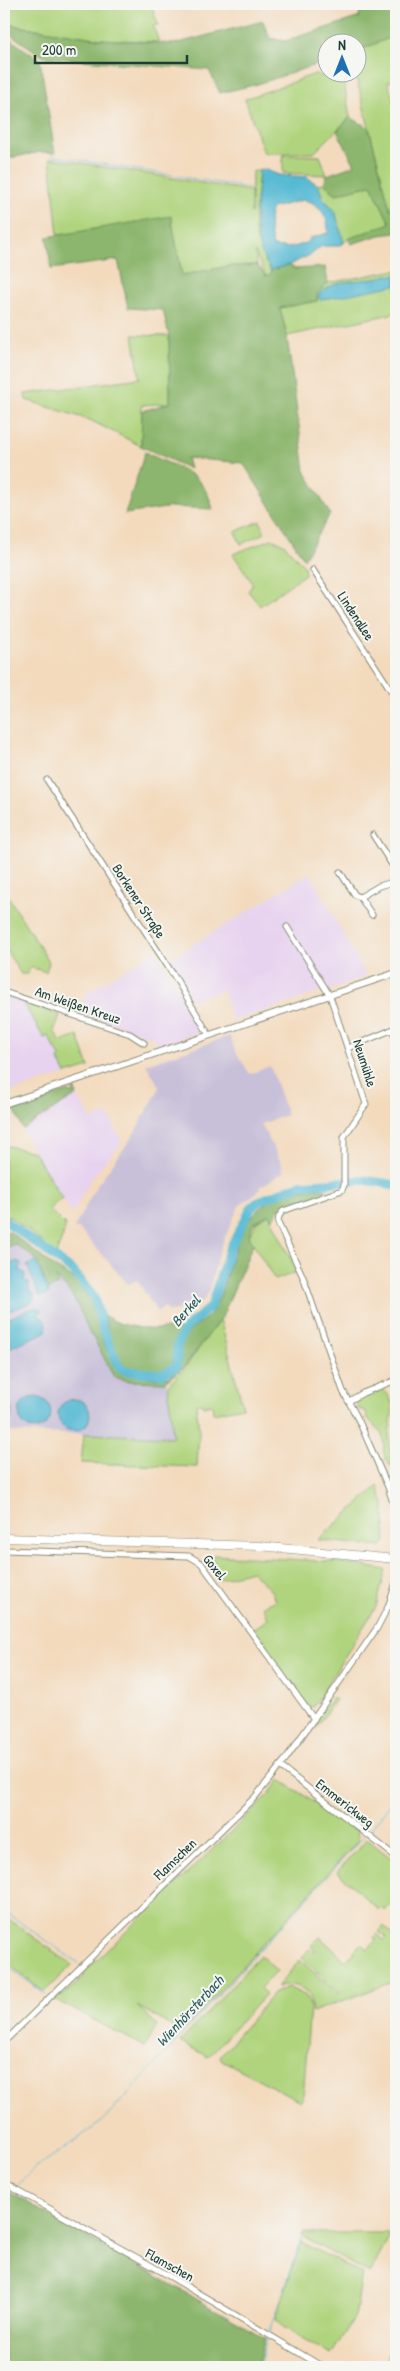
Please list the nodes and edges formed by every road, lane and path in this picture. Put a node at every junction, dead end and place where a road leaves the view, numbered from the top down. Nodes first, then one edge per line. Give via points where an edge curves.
1 (313, 570) dead end
2 (396, 698) edge
3 (47, 780) dead end
4 (373, 836) dead end
5 (396, 871) edge
6 (340, 872) dead end
7 (396, 881) edge
8 (360, 897) junction
9 (372, 915) dead end
10 (287, 927) dead end
11 (396, 973) edge
12 (4, 992) edge
13 (330, 996) junction
14 (394, 1029) edge
15 (209, 1035) junction
16 (396, 1039) edge
17 (144, 1043) dead end
18 (348, 1048) junction
19 (4, 1104) edge
20 (396, 1380) edge
21 (349, 1401) junction
22 (396, 1512) edge
23 (4, 1538) edge
24 (4, 1550) edge
25 (396, 1559) edge
26 (396, 1583) edge
27 (314, 1719) junction
28 (280, 1766) junction
29 (396, 1857) edge
30 (4, 2042) edge
31 (4, 2183) edge
32 (323, 2367) edge

1 - 2 street, Lindenallee
3 - 15 street, Borkener Straße
4 - 5 street
6 - 8 street via 355,895
7 - 8 street
8 - 9 street
10 - 13 street
11 - 13 street
12 - 17 street, Am Weißen Kreuz via 130,1034
13 - 15 street
13 - 18 street, Neumühle
14 - 16 street
14 - 18 street
15 - 19 street
18 - 21 street, Neumühle via 366,1104 344,1137 343,1188 283,1211 278,1220
20 - 21 street
21 - 22 street
23 - 25 main road via 259,1546
24 - 27 street, Goxel via 195,1558
26 - 27 street, Flamschen via 377,1628
27 - 28 street, Flamschen
28 - 29 street, Emmerickweg
28 - 30 street, Flamschen via 255,1797
31 - 32 street, Flamschen

